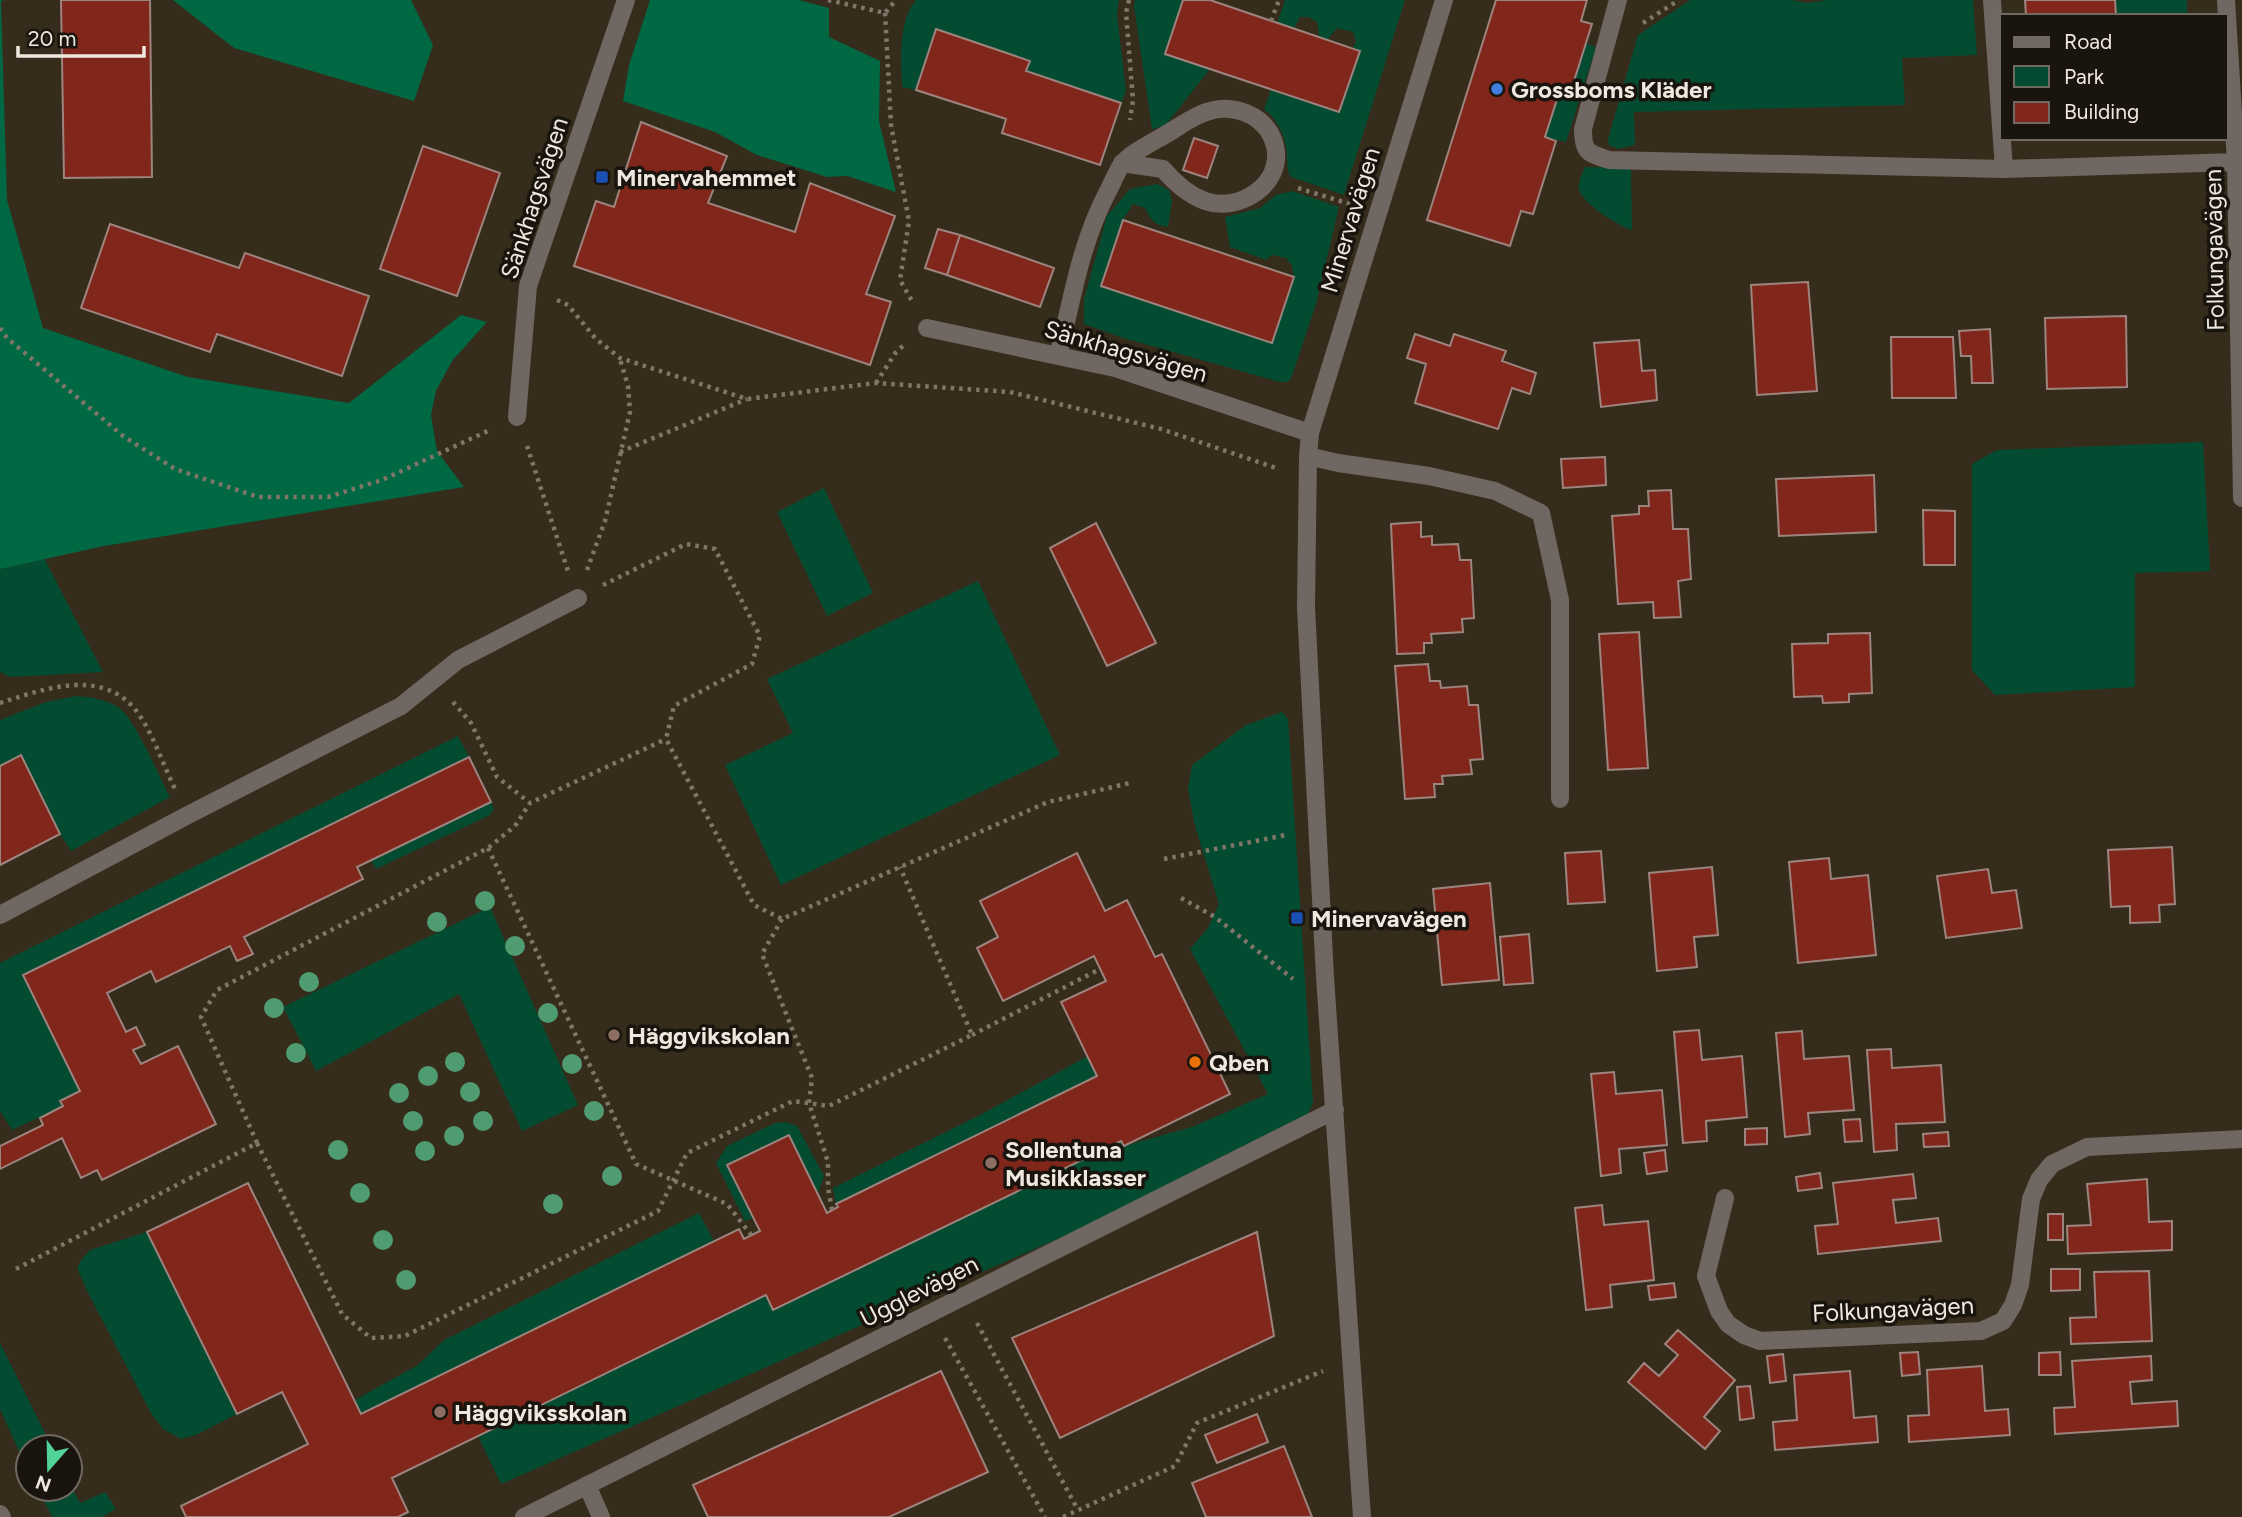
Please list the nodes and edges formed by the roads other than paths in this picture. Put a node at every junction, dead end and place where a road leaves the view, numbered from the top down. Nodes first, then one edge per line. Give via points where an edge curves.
1 (626, 0) edge
2 (1444, 0) edge
3 (1618, 0) edge
4 (1992, 0) edge
5 (2228, 32) edge
6 (2000, 113) edge
7 (2002, 140) edge
8 (2236, 162) junction
9 (1122, 163) junction
10 (2004, 169) junction
11 (927, 328) road end
12 (1058, 356) junction
13 (517, 417) road end
14 (1310, 433) junction
15 (1308, 456) junction
16 (2242, 498) edge
17 (578, 598) road end
18 (1560, 799) dead end
19 (0, 915) edge
20 (1335, 1110) junction
21 (2242, 1139) edge
22 (1725, 1198) dead end
23 (587, 1485) junction
24 (524, 1517) edge
25 (601, 1517) edge
26 (1362, 1517) edge

1 - 13 street, Sänkhagsvägen via 528,286
2 - 14 street, Minervavägen
3 - 10 street via 1583,129 1583,145 1594,155 1632,161
4 - 6 street
5 - 8 street, Folkungavägen
7 - 10 street
8 - 10 street
8 - 16 street, Folkungavägen
9 - 9 street via 1195,116 1226,109 1250,114 1265,126 1275,144 1277,161 1269,179 1255,193 1239,203 1220,204 1189,192 1163,169
9 - 12 street via 1093,220
11 - 12 street, Sänkhagsvägen
12 - 14 street, Sänkhagsvägen via 1115,368
14 - 15 street, Minervavägen
15 - 18 street via 1495,491 1541,513 1560,600
15 - 20 street, Minervavägen via 1306,607
17 - 19 street via 458,660 401,706
20 - 23 street, Ugglevägen
20 - 26 street, Minervavägen
21 - 22 street, Folkungavägen via 2087,1147 2052,1164 2031,1199 2014,1305 2003,1321 1981,1331 1760,1341 1744,1335 1728,1324 1706,1276
23 - 24 street, Ugglevägen
23 - 25 street

